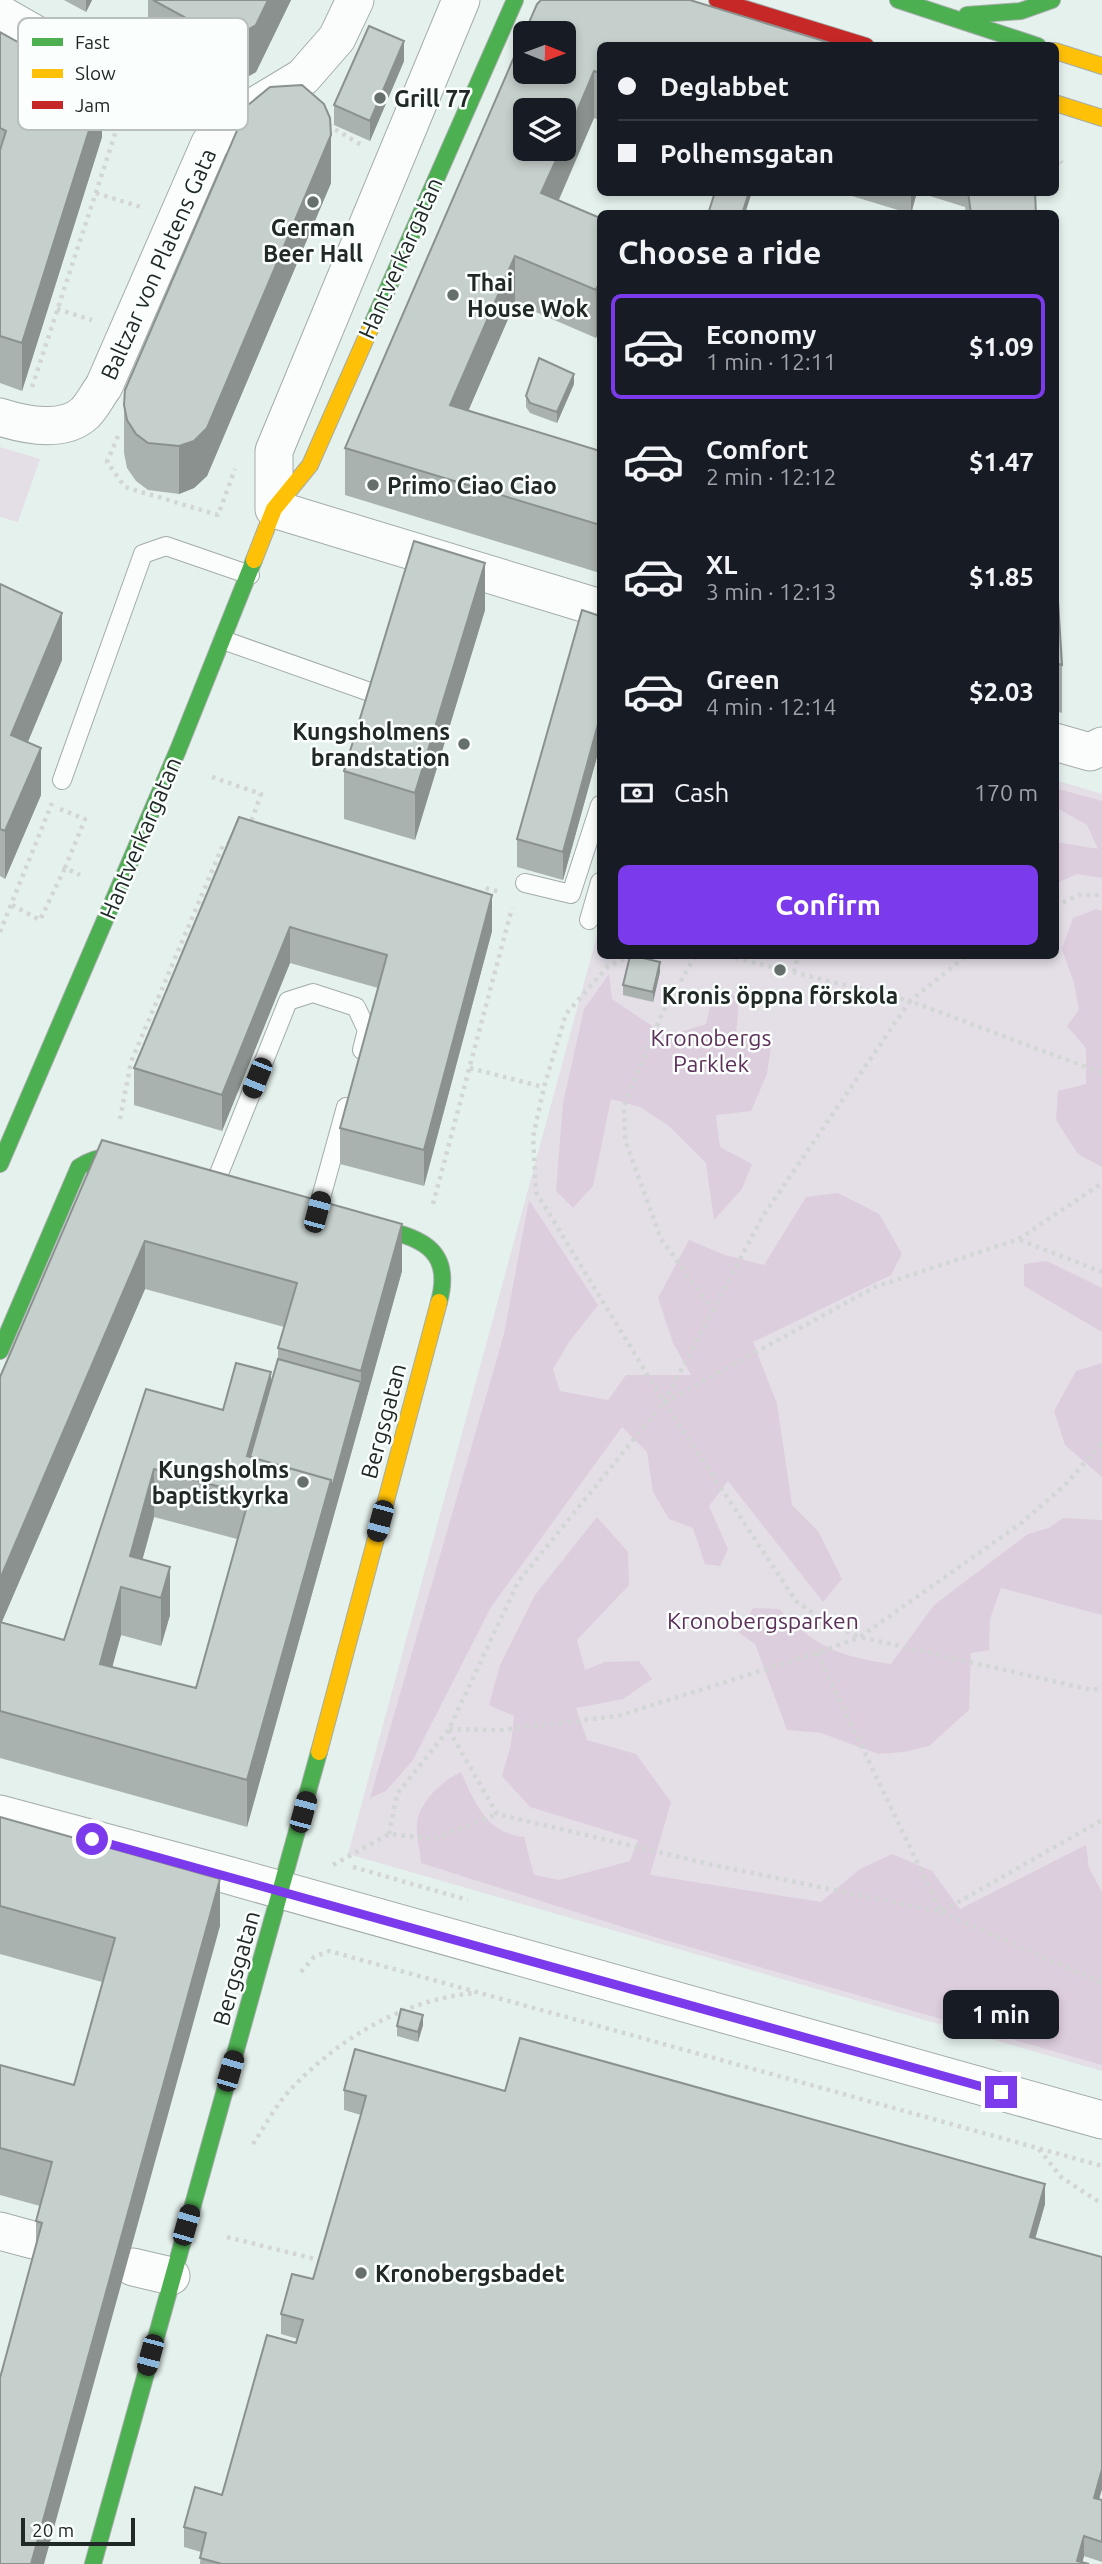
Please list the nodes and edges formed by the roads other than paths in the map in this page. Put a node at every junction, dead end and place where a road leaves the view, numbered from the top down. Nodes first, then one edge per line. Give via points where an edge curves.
1 (355, 0) edge
2 (461, 0) edge
3 (515, 0) edge
4 (717, 0) edge
5 (898, 0) edge
6 (1052, 0) edge
7 (0, 14) edge
8 (948, 16) junction
9 (18, 24) edge
10 (853, 42) edge
11 (1026, 42) edge
12 (1059, 52) edge
13 (1102, 66) edge
14 (1059, 104) edge
15 (248, 112) edge
16 (1102, 118) edge
17 (226, 130) edge
18 (14, 407) edge
19 (274, 509) junction
20 (250, 575) junction
21 (597, 607) edge
22 (223, 640) junction
23 (367, 691) edge
24 (1059, 743) edge
25 (1096, 749) edge
26 (62, 780) road end
27 (597, 813) edge
28 (520, 890) road end
29 (597, 892) edge
30 (589, 920) dead end
31 (356, 1069) edge
32 (349, 1095) edge
33 (0, 1164) edge
34 (165, 1167) edge
35 (216, 1181) edge
36 (311, 1210) joint
37 (0, 1351) edge
38 (0, 1814) edge
39 (282, 1891) junction
40 (1102, 2120) edge
41 (133, 2267) dead end
42 (171, 2276) junction
43 (93, 2564) edge

1 - 15 street, Baltzar von Platens Gata via 337,38 303,77
2 - 19 street, Hantverkargatan via 274,451
3 - 19 street, Hantverkargatan via 310,466
4 - 10 street
5 - 8 street
6 - 8 street via 1008,13
7 - 9 street
8 - 11 street
12 - 13 street
14 - 16 street
17 - 18 street, Baltzar von Platens Gata via 210,143 104,386 85,413 67,424 50,426
19 - 20 street, Hantverkargatan
19 - 21 street
20 - 22 street, Hantverkargatan
20 - 26 lane via 166,545 143,554
22 - 23 lane
22 - 33 street, Hantverkargatan
24 - 25 street
27 - 28 lane via 571,894
29 - 30 lane
31 - 35 lane via 367,1030 356,1007 313,993 288,1001
32 - 36 lane
34 - 37 street via 109,1153 79,1167
36 - 39 street, Bergsgatan via 423,1242 442,1260 444,1283
38 - 39 street
39 - 40 street
39 - 42 street, Bergsgatan
41 - 42 street
42 - 43 street, Bergsgatan

